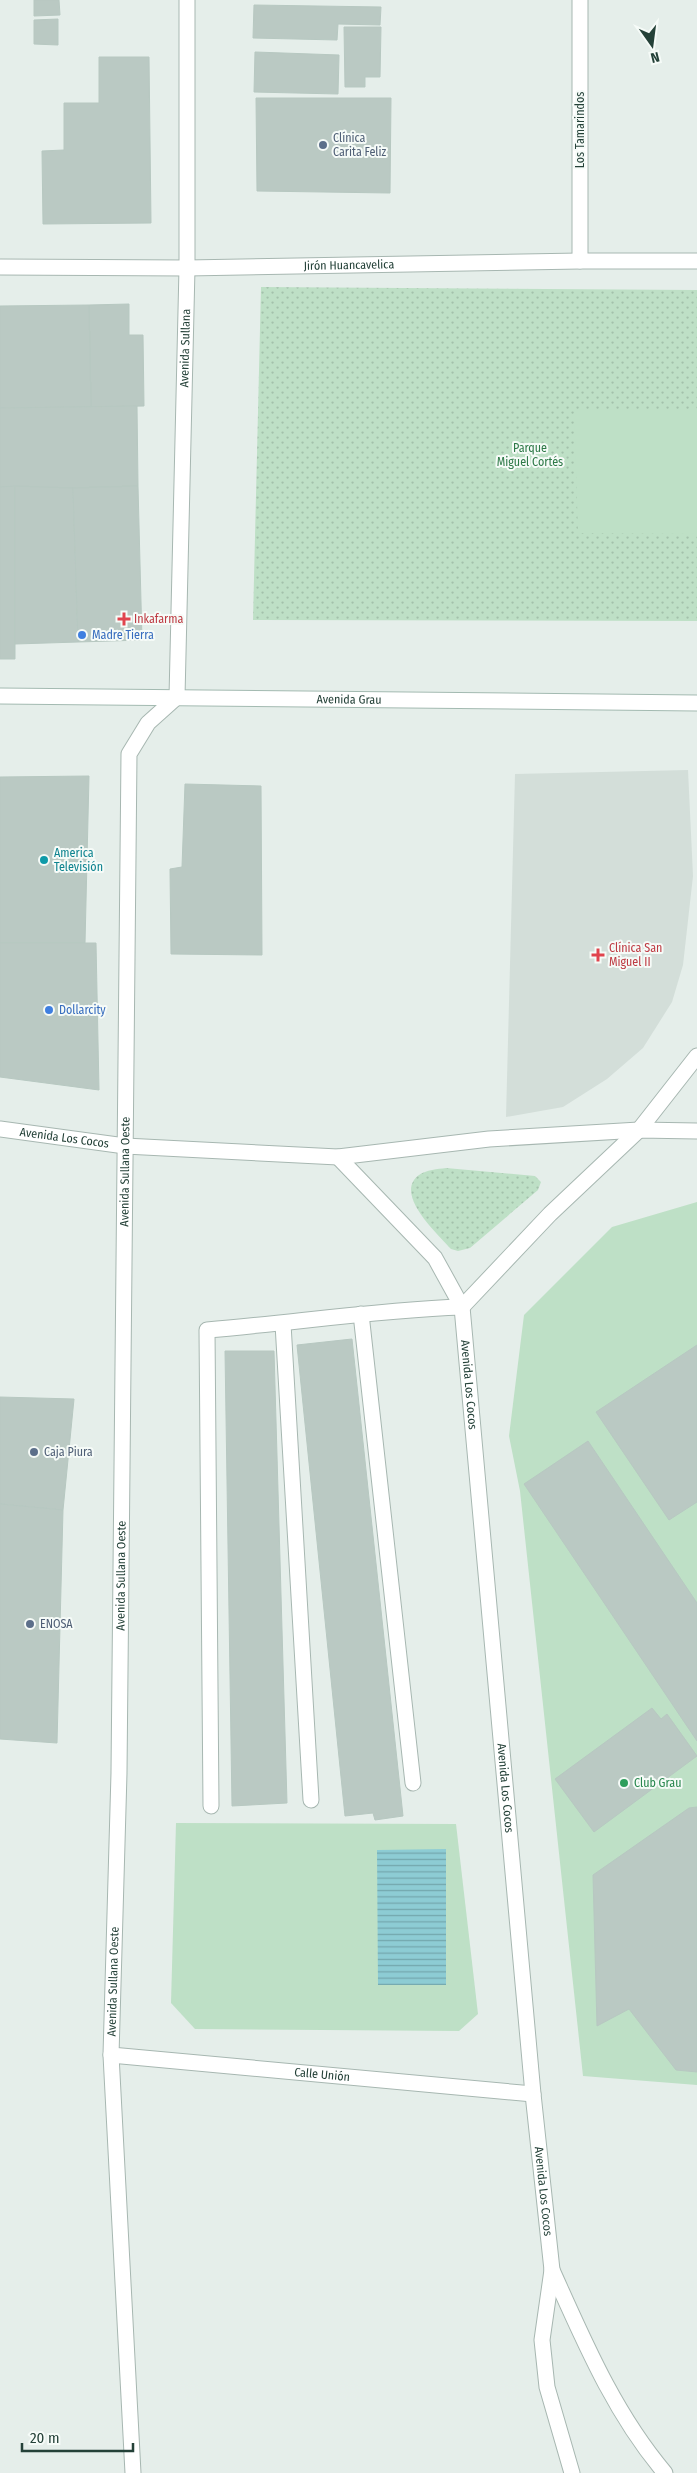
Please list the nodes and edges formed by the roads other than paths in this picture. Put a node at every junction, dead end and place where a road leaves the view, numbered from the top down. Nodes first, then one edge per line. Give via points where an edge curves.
1 (187, 0) edge
2 (580, 0) edge
3 (580, 261) junction
4 (697, 262) edge
5 (0, 267) edge
6 (187, 268) junction
7 (0, 696) edge
8 (177, 697) junction
9 (697, 703) edge
10 (697, 1056) edge
11 (0, 1129) edge
12 (639, 1130) junction
13 (697, 1131) edge
14 (124, 1146) junction
15 (338, 1156) junction
16 (462, 1306) junction
17 (360, 1314) junction
18 (283, 1324) junction
19 (413, 1784) dead end
20 (311, 1800) dead end
21 (211, 1806) dead end
22 (111, 2055) junction
23 (533, 2094) junction
24 (552, 2270) junction
25 (133, 2473) edge
26 (572, 2473) edge
27 (665, 2473) edge

1 - 6 street, Avenida Sullana
2 - 3 street, Los Tamarindos
3 - 4 street, Jirón Huancavelica
3 - 6 street, Jirón Huancavelica
5 - 6 street, Jirón Huancavelica
6 - 8 street, Avenida Sullana
7 - 8 street, Avenida Grau
8 - 9 street, Avenida Grau
8 - 14 street, Avenida Sullana Oeste via 148,723 129,754
10 - 12 street
11 - 14 street, Avenida Los Cocos
12 - 13 street, Avenida Los Cocos
12 - 15 street, Avenida Los Cocos via 489,1139
12 - 16 street via 550,1214
14 - 15 street, Avenida Los Cocos
14 - 22 street, Avenida Sullana Oeste via 119,1773
15 - 16 street, Avenida Los Cocos via 435,1258
16 - 17 street
16 - 23 street, Avenida Los Cocos
17 - 18 street
17 - 19 street
18 - 20 street
18 - 21 street via 207,1330
22 - 23 street, Calle Unión
22 - 25 street, Avenida Sullana Oeste
23 - 24 street, Avenida Los Cocos
24 - 26 street, Avenida Los Cocos via 542,2340 547,2387
24 - 27 street, Avenida Los Cocos via 598,2371 645,2449

